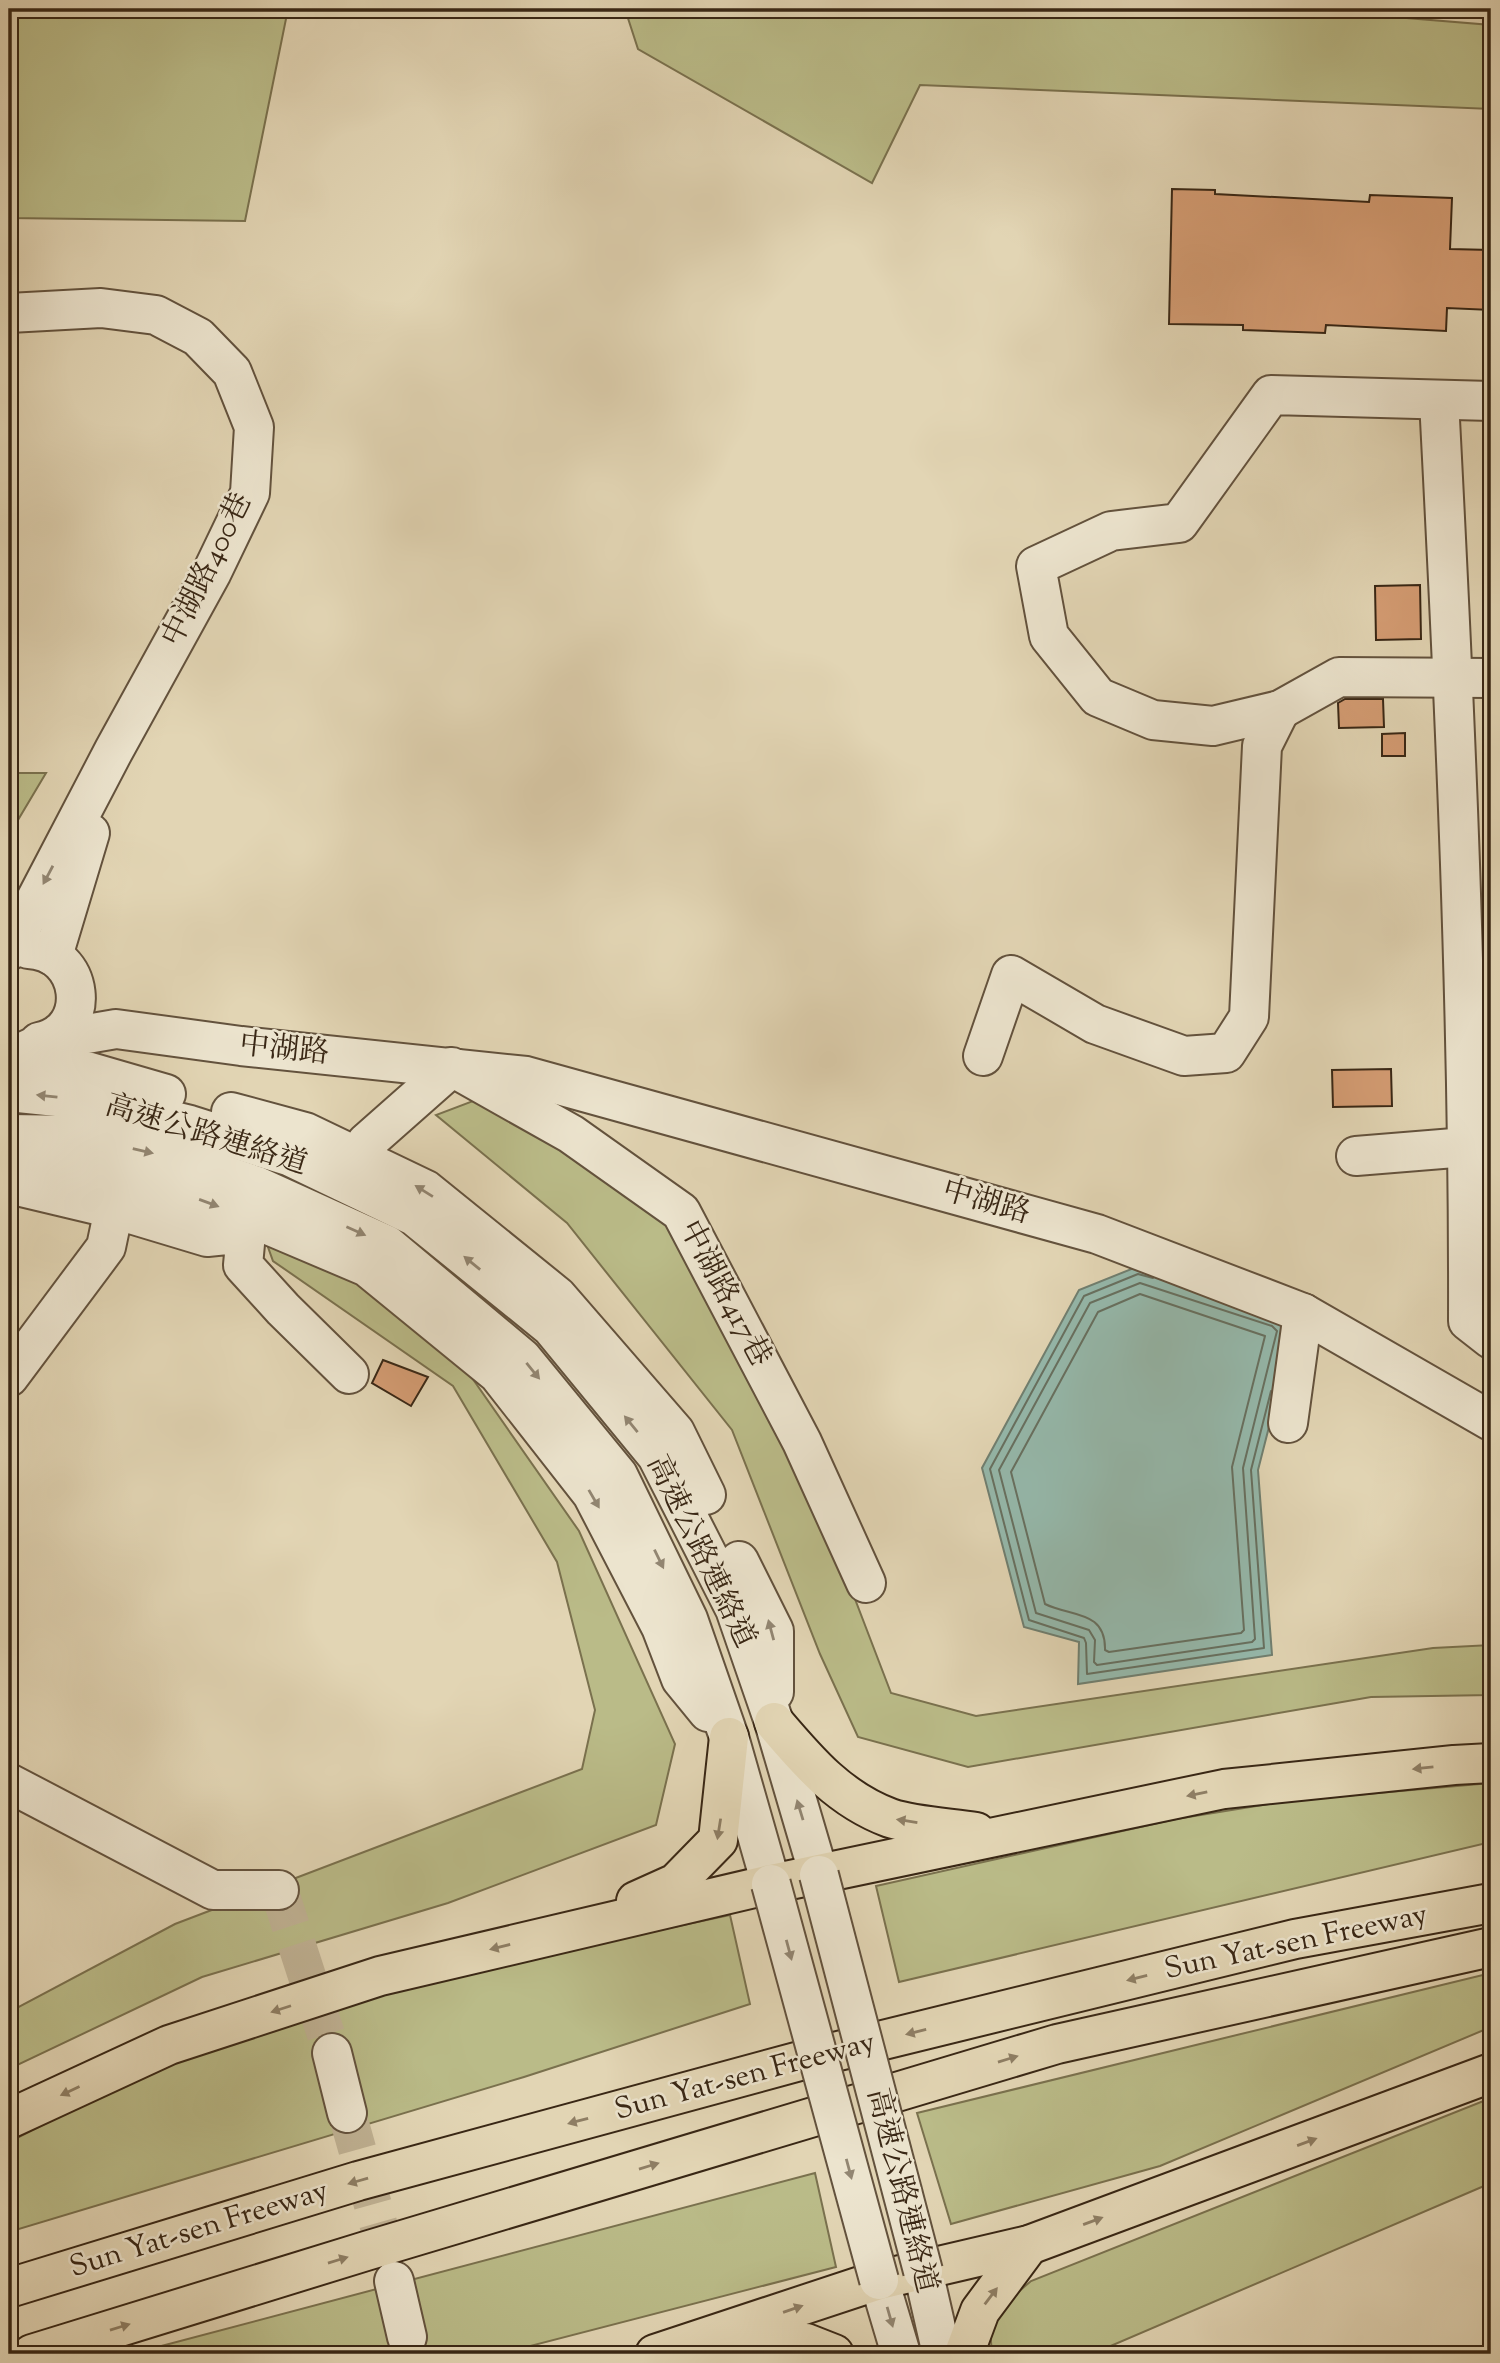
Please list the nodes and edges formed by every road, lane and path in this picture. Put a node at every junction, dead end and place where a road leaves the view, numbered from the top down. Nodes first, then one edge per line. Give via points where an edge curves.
1 (9, 313) edge
2 (1439, 400) junction
3 (1491, 401) edge
4 (1454, 678) junction
5 (1491, 678) edge
6 (1280, 710) junction
7 (114, 750) junction
8 (1475, 823) edge
9 (9, 952) edge
10 (62, 965) junction
11 (1477, 993) edge
12 (116, 1030) junction
13 (27, 1040) edge
14 (983, 1056) dead end
15 (9, 1058) edge
16 (9, 1063) edge
17 (452, 1067) junction
18 (9, 1092) edge
19 (82, 1118) junction
20 (9, 1134) edge
21 (366, 1143) dead end
22 (1480, 1146) edge
23 (1356, 1156) dead end
24 (9, 1161) edge
25 (9, 1184) edge
26 (114, 1209) junction
27 (1303, 1313) junction
28 (1491, 1339) edge
29 (349, 1374) dead end
30 (9, 1377) edge
31 (1491, 1421) edge
32 (1288, 1423) dead end
33 (866, 1583) dead end
34 (774, 1722) junction
35 (729, 1737) junction
36 (1491, 1763) edge
37 (9, 1783) edge
38 (999, 1836) junction
39 (819, 1875) junction
40 (771, 1884) junction
41 (279, 1890) dead end
42 (1491, 1903) edge
43 (567, 1931) junction
44 (1491, 1947) edge
45 (332, 2053) tunnel mouth
46 (1491, 2073) edge
47 (347, 2113) tunnel mouth
48 (9, 2119) edge
49 (1029, 2245) junction
50 (923, 2271) junction
51 (879, 2280) junction
52 (394, 2281) tunnel mouth
53 (9, 2288) edge
54 (407, 2337) dead end
55 (668, 2351) edge
56 (32, 2354) edge
57 (834, 2354) edge
58 (901, 2354) edge
59 (942, 2354) edge
60 (964, 2354) edge

1 - 7 street, 中湖路400巷 via 102,308 156,315 198,337 232,372 254,427 250,493
2 - 3 street
2 - 4 street
2 - 6 street via 1271,395 1179,523 1111,531 1036,566 1049,636 1098,697 1153,720 1213,726
4 - 5 street
4 - 6 street via 1339,677
4 - 8 street
6 - 14 street via 1262,746 1249,1017 1226,1054 1184,1056 1095,1024 1010,975
7 -> 9 street, 中湖路400巷
7 - 10 street, 中湖路400巷
8 - 11 street
9 - 10 street via 38,950
10 - 12 street
10 - 13 street via 76,989 70,1020 60,1033
11 - 22 street
12 - 13 street, 中湖路
12 - 17 street, 中湖路
13 - 15 street
16 - 19 street
17 - 21 street
17 - 27 street, 中湖路 via 526,1076 1097,1234
17 - 33 street, 中湖路417巷 via 571,1134 681,1212 802,1442
19 -> 18 street
19 - 20 street
19 - 24 street
34 -> 19 street, 高速公路連絡道 via 735,1609 657,1456 551,1327 414,1216 291,1157 190,1125
19 -> 35 street, 高速公路連絡道 via 174,1158 257,1186 387,1245 522,1358 618,1475 688,1619
22 - 23 street
22 - 28 street via 1468,1321
25 - 26 street
26 - 29 street via 207,1237 247,1233 243,1265
26 - 30 street via 106,1247
27 - 31 street, 中湖路
27 - 32 street
38 -> 34 highway via 892,1819 856,1801 822,1777
39 -> 34 street, 高速公路連絡道
35 - 40 street, 高速公路連絡道
35 -> 43 highway via 718,1840 676,1883
36 -> 38 highway via 1224,1788
37 - 41 street via 213,1890
38 - 39 highway
39 - 40 highway
39 - 50 street, 高速公路連絡道, bridge
40 - 43 highway
40 -> 51 street, 高速公路連絡道, bridge
42 -> 53 highway, Sun Yat-sen Freeway via 1295,1939 822,2055 358,2181
43 -> 48 highway via 380,1976 169,2045
56 -> 44 highway, Sun Yat-sen Freeway via 1057,2044
45 - 47 street
49 -> 46 highway
49 - 50 highway
60 -> 49 highway via 980,2311
50 - 51 highway
50 - 59 street, 高速公路連絡道
55 -> 51 highway
51 -> 58 street, 高速公路連絡道
52 - 54 street
55 - 57 highway via 806,2343

